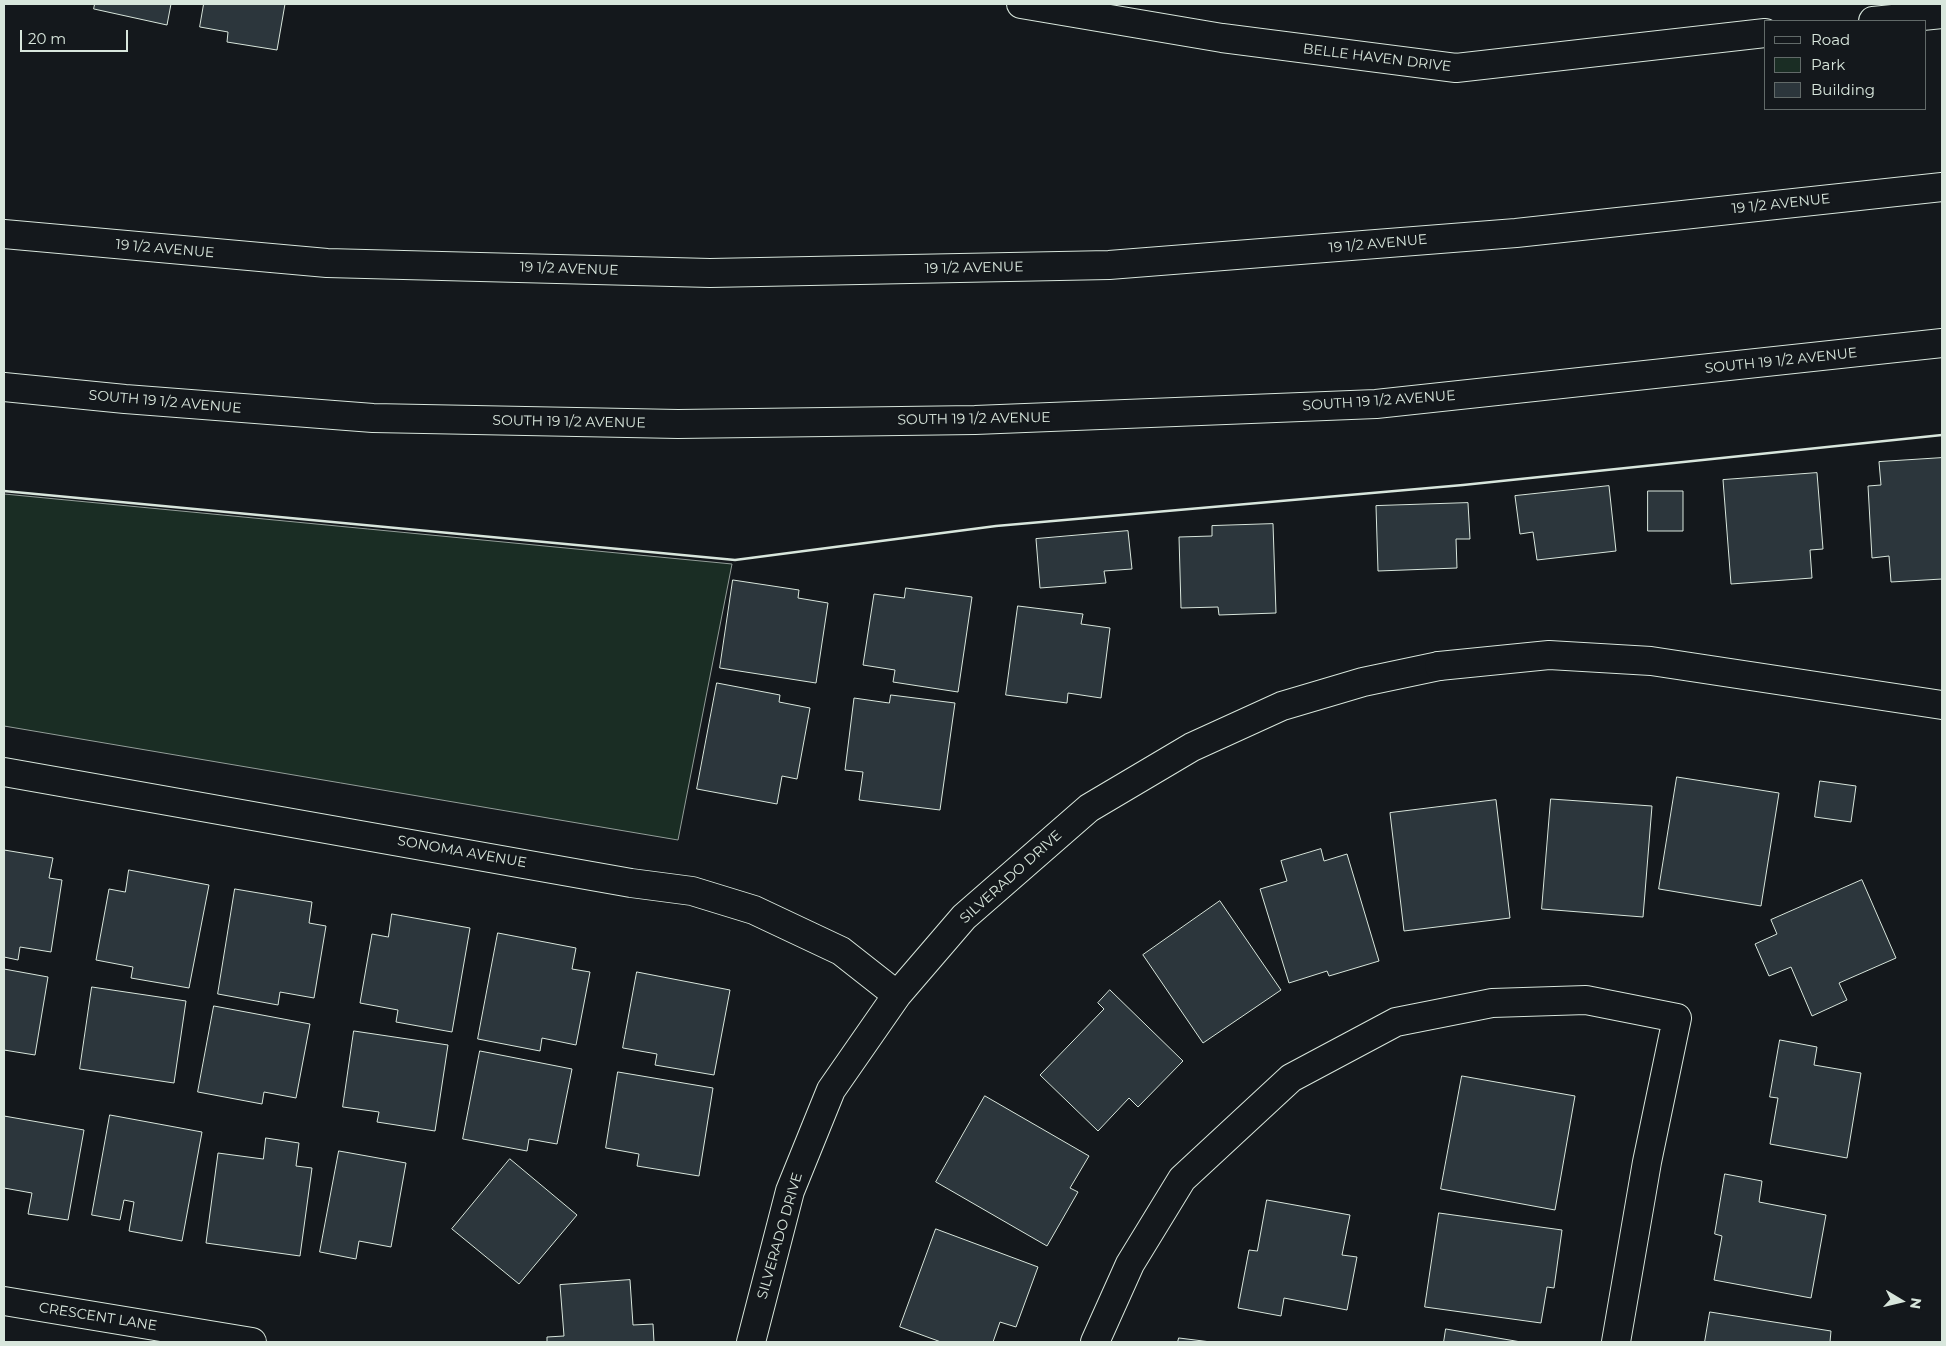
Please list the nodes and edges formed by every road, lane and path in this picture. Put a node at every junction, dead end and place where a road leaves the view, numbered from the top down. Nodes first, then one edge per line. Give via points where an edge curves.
1 (1020, 4) edge
2 (1942, 14) edge
3 (1883, 20) edge
4 (1764, 33) edge
5 (1942, 187) edge
6 (4, 234) edge
7 (1942, 343) edge
8 (4, 387) edge
9 (1942, 705) edge
10 (4, 772) edge
11 (897, 996) junction
12 (4, 1301) edge
13 (252, 1342) edge
14 (751, 1342) edge
15 (1095, 1342) edge
16 (1616, 1342) edge

1 - 4 main road, BELLE HAVEN DRIVE via 1222,38 1456,68
2 - 3 main road
5 - 6 main road, 19 1/2 AVENUE via 1516,233 1099,266 710,273 356,264
7 - 8 main road, SOUTH 19 1/2 AVENUE via 1376,404 975,420 678,424 373,418 125,400
9 - 11 main road, SILVERADO DRIVE via 1651,661 1549,655 1439,666 1363,682 1282,706 1192,747 1089,808 964,917
10 - 11 main road, SONOMA AVENUE via 692,892 754,910 806,933 841,951
11 - 14 main road, SILVERADO DRIVE via 831,1090 790,1191
12 - 13 main road, CRESCENT LANE
15 - 16 main road via 1130,1264 1182,1179 1291,1078 1396,1022 1492,1003 1586,1000 1677,1018 1647,1162

